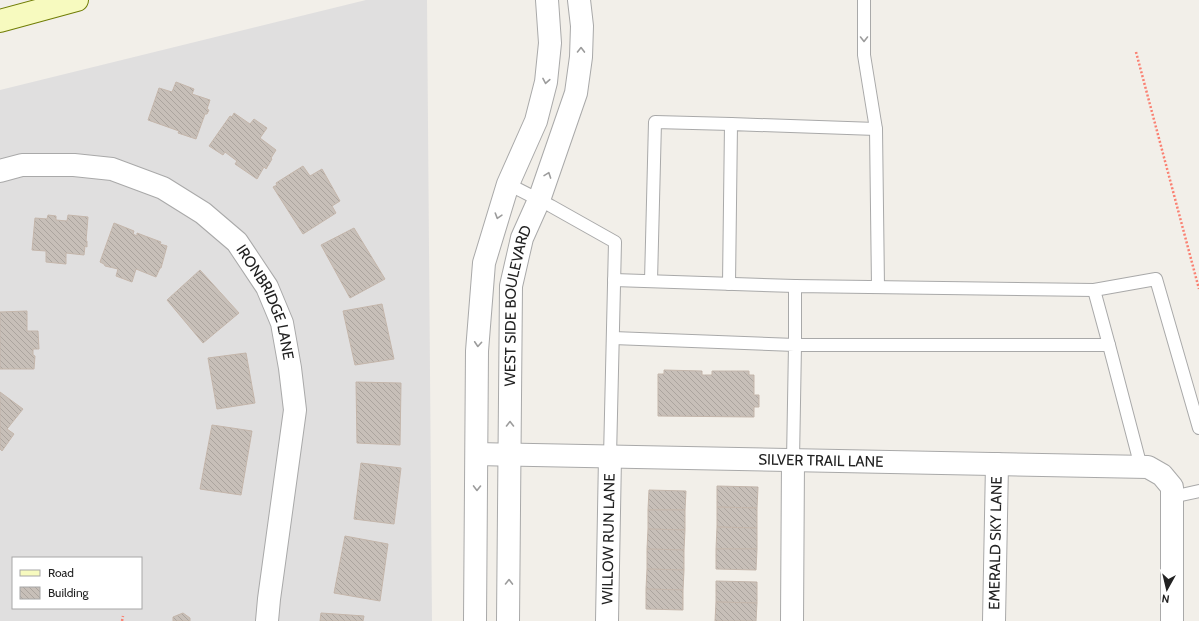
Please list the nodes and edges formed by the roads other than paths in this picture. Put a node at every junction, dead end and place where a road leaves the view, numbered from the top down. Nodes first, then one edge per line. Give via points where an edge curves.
1 (77, 0) edge
2 (547, 0) edge
3 (579, 0) edge
4 (864, 0) edge
5 (0, 21) edge
6 (731, 124) junction
7 (876, 129) junction
8 (0, 171) edge
9 (508, 184) junction
10 (539, 200) junction
11 (614, 280) junction
12 (651, 281) junction
13 (729, 284) junction
14 (795, 286) junction
15 (878, 287) junction
16 (1094, 290) junction
17 (613, 338) junction
18 (795, 345) junction
19 (1110, 345) junction
20 (1199, 428) edge
21 (477, 454) junction
22 (510, 455) junction
23 (610, 457) junction
24 (793, 460) junction
25 (997, 464) junction
26 (1141, 467) junction
27 (1199, 491) edge
28 (1172, 497) junction
29 (267, 621) edge
30 (475, 621) edge
31 (508, 621) edge
32 (607, 621) edge
33 (792, 621) edge
34 (994, 621) edge
35 (1172, 621) edge

1 - 5 main road
2 -> 9 street via 550,43 546,82 536,120
10 -> 3 street, WEST SIDE BOULEVARD via 576,93 581,57 582,26
4 -> 7 lane via 864,55
6 - 7 lane
6 - 12 lane via 655,122
6 - 13 lane
7 - 15 lane
8 - 29 street, IRONBRIDGE LANE via 22,165 74,165 112,170 163,188 203,213 237,242 267,287 282,323 295,410
9 - 10 lane
9 -> 21 street via 484,263 477,352
10 - 11 lane via 615,242
22 -> 10 street, WEST SIDE BOULEVARD via 510,286 522,238
11 - 12 lane
11 - 17 lane
12 - 13 lane
13 - 14 lane
14 - 15 lane
14 - 18 lane
15 - 16 lane
16 - 19 lane
16 - 20 lane via 1156,279
17 - 18 lane
17 - 23 lane
18 - 19 lane
18 - 24 lane
19 - 26 lane
21 - 22 street, SILVER TRAIL LANE
21 -> 30 street
22 - 23 street, SILVER TRAIL LANE
31 -> 22 street, WEST SIDE BOULEVARD
23 - 24 street, SILVER TRAIL LANE
23 - 32 street, WILLOW RUN LANE
24 - 25 street, SILVER TRAIL LANE
24 - 33 street
25 - 26 street, SILVER TRAIL LANE
25 - 34 street, EMERALD SKY LANE
26 - 28 street, SILVER TRAIL LANE via 1148,467 1162,475 1172,487
27 - 28 lane
28 - 35 street

